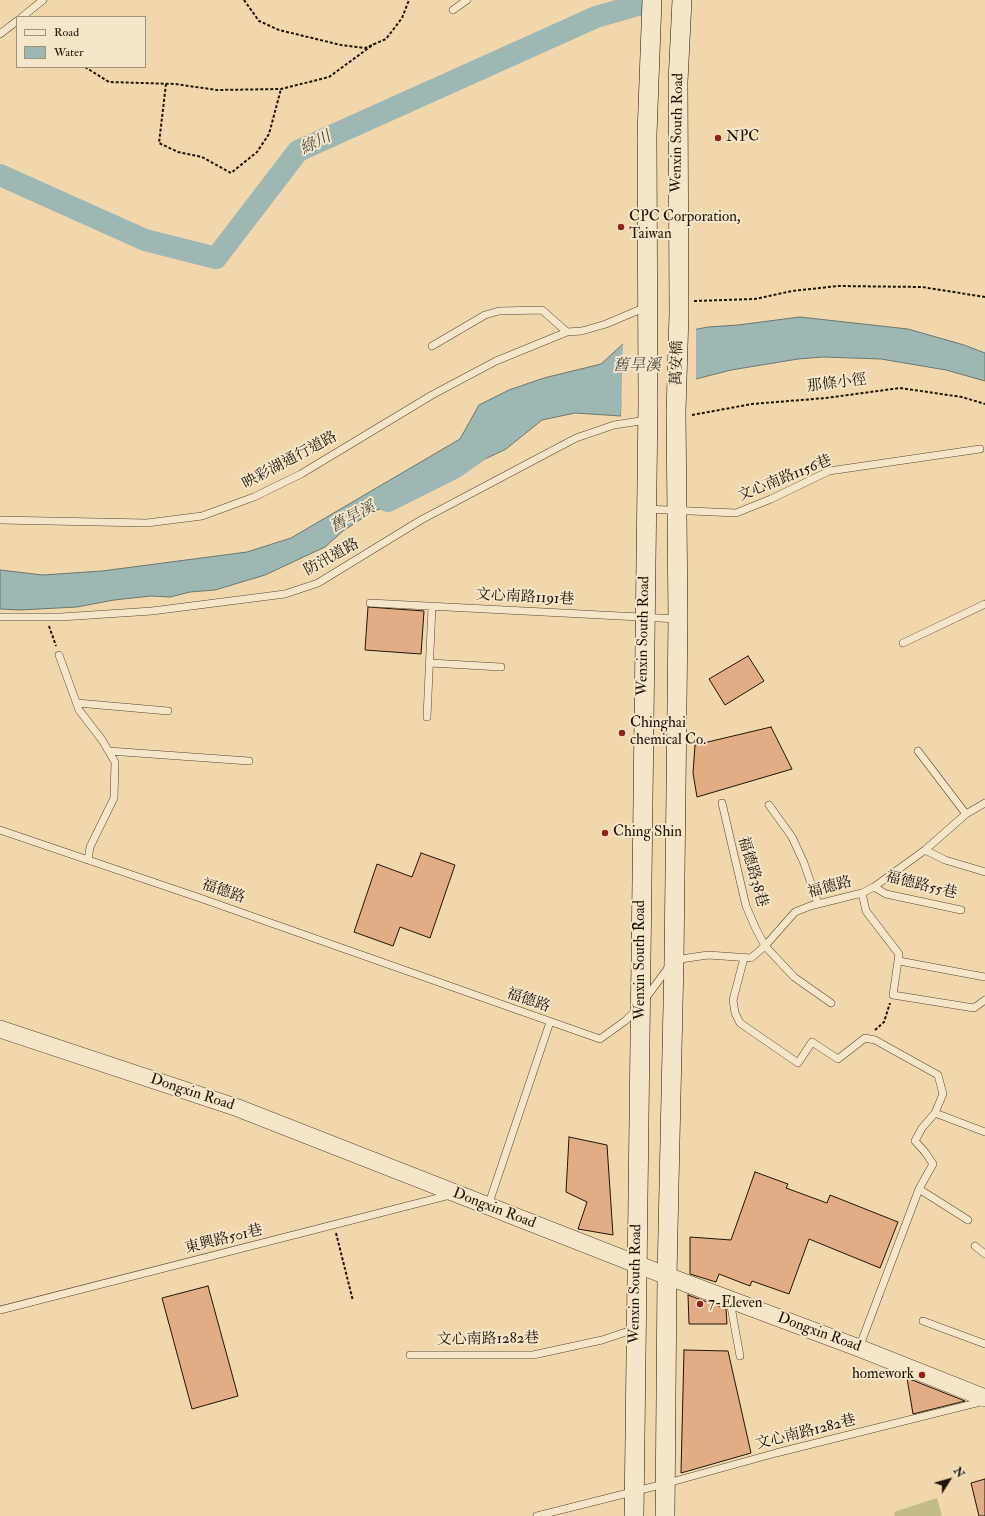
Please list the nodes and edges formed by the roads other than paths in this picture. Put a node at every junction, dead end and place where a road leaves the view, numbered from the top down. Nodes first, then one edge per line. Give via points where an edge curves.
1 (44, 0) edge
2 (467, 0) edge
3 (652, 0) edge
4 (682, 0) edge
5 (453, 10) dead end
6 (23, 16) edge
7 (16, 22) edge
8 (0, 34) edge
9 (685, 308) joint
10 (648, 310) junction
11 (567, 332) junction
12 (432, 346) dead end
13 (647, 412) junction
14 (683, 414) joint
15 (980, 449) dead end
16 (646, 509) junction
17 (678, 509) junction
18 (0, 520) edge
19 (370, 603) dead end
20 (985, 604) edge
21 (432, 606) junction
22 (0, 617) edge
23 (644, 617) junction
24 (678, 619) junction
25 (904, 643) dead end
26 (59, 655) road end
27 (430, 663) junction
28 (501, 667) dead end
29 (77, 703) junction
30 (168, 711) dead end
31 (427, 717) dead end
32 (108, 751) junction
33 (918, 751) dead end
34 (249, 762) dead end
35 (722, 803) dead end
36 (985, 803) edge
37 (769, 805) dead end
38 (966, 814) junction
39 (0, 830) edge
40 (925, 850) junction
41 (88, 860) junction
42 (985, 872) edge
43 (874, 887) junction
44 (862, 893) junction
45 (818, 904) junction
46 (961, 910) dead end
47 (765, 946) junction
48 (744, 958) junction
49 (674, 960) junction
50 (899, 961) junction
51 (985, 977) edge
52 (985, 1000) edge
53 (831, 1003) dead end
54 (641, 1005) junction
55 (550, 1022) junction
56 (0, 1029) edge
57 (935, 1113) junction
58 (985, 1132) edge
59 (919, 1189) junction
60 (454, 1194) junction
61 (488, 1206) junction
62 (968, 1220) dead end
63 (975, 1246) dead end
64 (985, 1254) edge
65 (636, 1264) junction
66 (666, 1276) junction
67 (730, 1300) junction
68 (0, 1310) edge
69 (923, 1321) dead end
70 (635, 1329) junction
71 (985, 1344) edge
72 (859, 1348) junction
73 (410, 1354) dead end
74 (740, 1356) dead end
75 (983, 1396) edge
76 (664, 1484) junction
77 (634, 1491) junction
78 (537, 1516) edge
79 (634, 1516) edge
80 (664, 1516) edge

1 - 6 lane
2 - 5 lane
3 - 10 main road, Wenxin South Road via 647,136
4 - 9 main road, Wenxin South Road via 678,82
7 - 8 lane
9 - 14 main road, 萬安橋
10 - 11 lane, 映彩湖通行道路 via 582,331
10 - 13 main road, 萬安橋
11 - 12 lane via 542,310 499,311 485,315
11 - 18 lane, 映彩湖通行道路 via 496,361 432,395 301,474 261,494 202,516 147,523
13 - 16 main road, Wenxin South Road
13 - 22 lane, 防汛道路 via 576,438 421,520 318,583 285,594 247,601 152,611
14 - 17 main road, Wenxin South Road
15 - 17 lane, 文心南路1156巷 via 829,471 736,513
16 - 17 lane, 文心南路1156巷
16 - 23 main road, Wenxin South Road
17 - 24 main road, Wenxin South Road
19 - 21 lane, 文心南路1191巷
20 - 25 lane
21 - 23 lane, 文心南路1191巷
21 - 27 lane
23 - 24 lane, 文心南路1191巷
23 - 54 main road, Wenxin South Road
24 - 49 main road, Wenxin South Road
26 - 29 lane
27 - 28 lane
27 - 31 lane
29 - 30 lane
29 - 32 lane via 79,710
32 - 34 lane
32 - 41 lane via 114,762 114,798 90,847
33 - 38 lane
35 - 47 lane, 福德路38巷 via 746,906
36 - 38 lane, 福德路
37 - 45 lane via 792,837
38 - 40 lane, 福德路
39 - 41 lane, 福德路
40 - 42 lane via 945,860
40 - 43 lane, 福德路
41 - 55 lane, 福德路
43 - 44 lane, 福德路
43 - 46 lane, 福德路55巷 via 886,894
44 - 45 lane, 福德路
44 - 50 lane via 866,911 899,954
45 - 47 lane, 福德路 via 795,912
47 - 48 lane, 福德路 via 751,958
47 - 53 lane, 福德路38巷 via 794,978
48 - 49 lane via 708,955
48 - 57 lane via 733,1000 740,1023 798,1063 812,1042 838,1059 865,1038 875,1040 938,1075 943,1094
49 - 54 lane, 福德路
49 - 66 main road, Wenxin South Road
50 - 51 lane
50 - 52 lane via 892,995 974,1008
54 - 55 lane, 福德路 via 625,1021 600,1039
54 - 65 main road, Wenxin South Road
55 - 61 lane
56 - 60 street, Dongxin Road via 238,1108
57 - 58 lane
57 - 59 lane via 915,1141 933,1164
59 - 62 lane
59 - 72 lane
60 - 61 street, Dongxin Road
60 - 68 lane, 東興路501巷
61 - 65 street, Dongxin Road
63 - 64 lane
65 - 66 street, Dongxin Road
65 - 70 main road, Wenxin South Road
66 - 67 street, Dongxin Road
66 - 76 main road, Wenxin South Road
67 - 72 street, Dongxin Road
67 - 74 lane
69 - 71 lane
70 - 73 lane, 文心南路1282巷 via 602,1340 533,1355
70 - 77 main road, Wenxin South Road
72 - 75 street, Dongxin Road
75 - 76 lane, 文心南路1282巷
76 - 77 lane, 文心南路1282巷
76 - 80 main road, Wenxin South Road
77 - 78 lane, 文心南路1282巷
77 - 79 main road, Wenxin South Road

